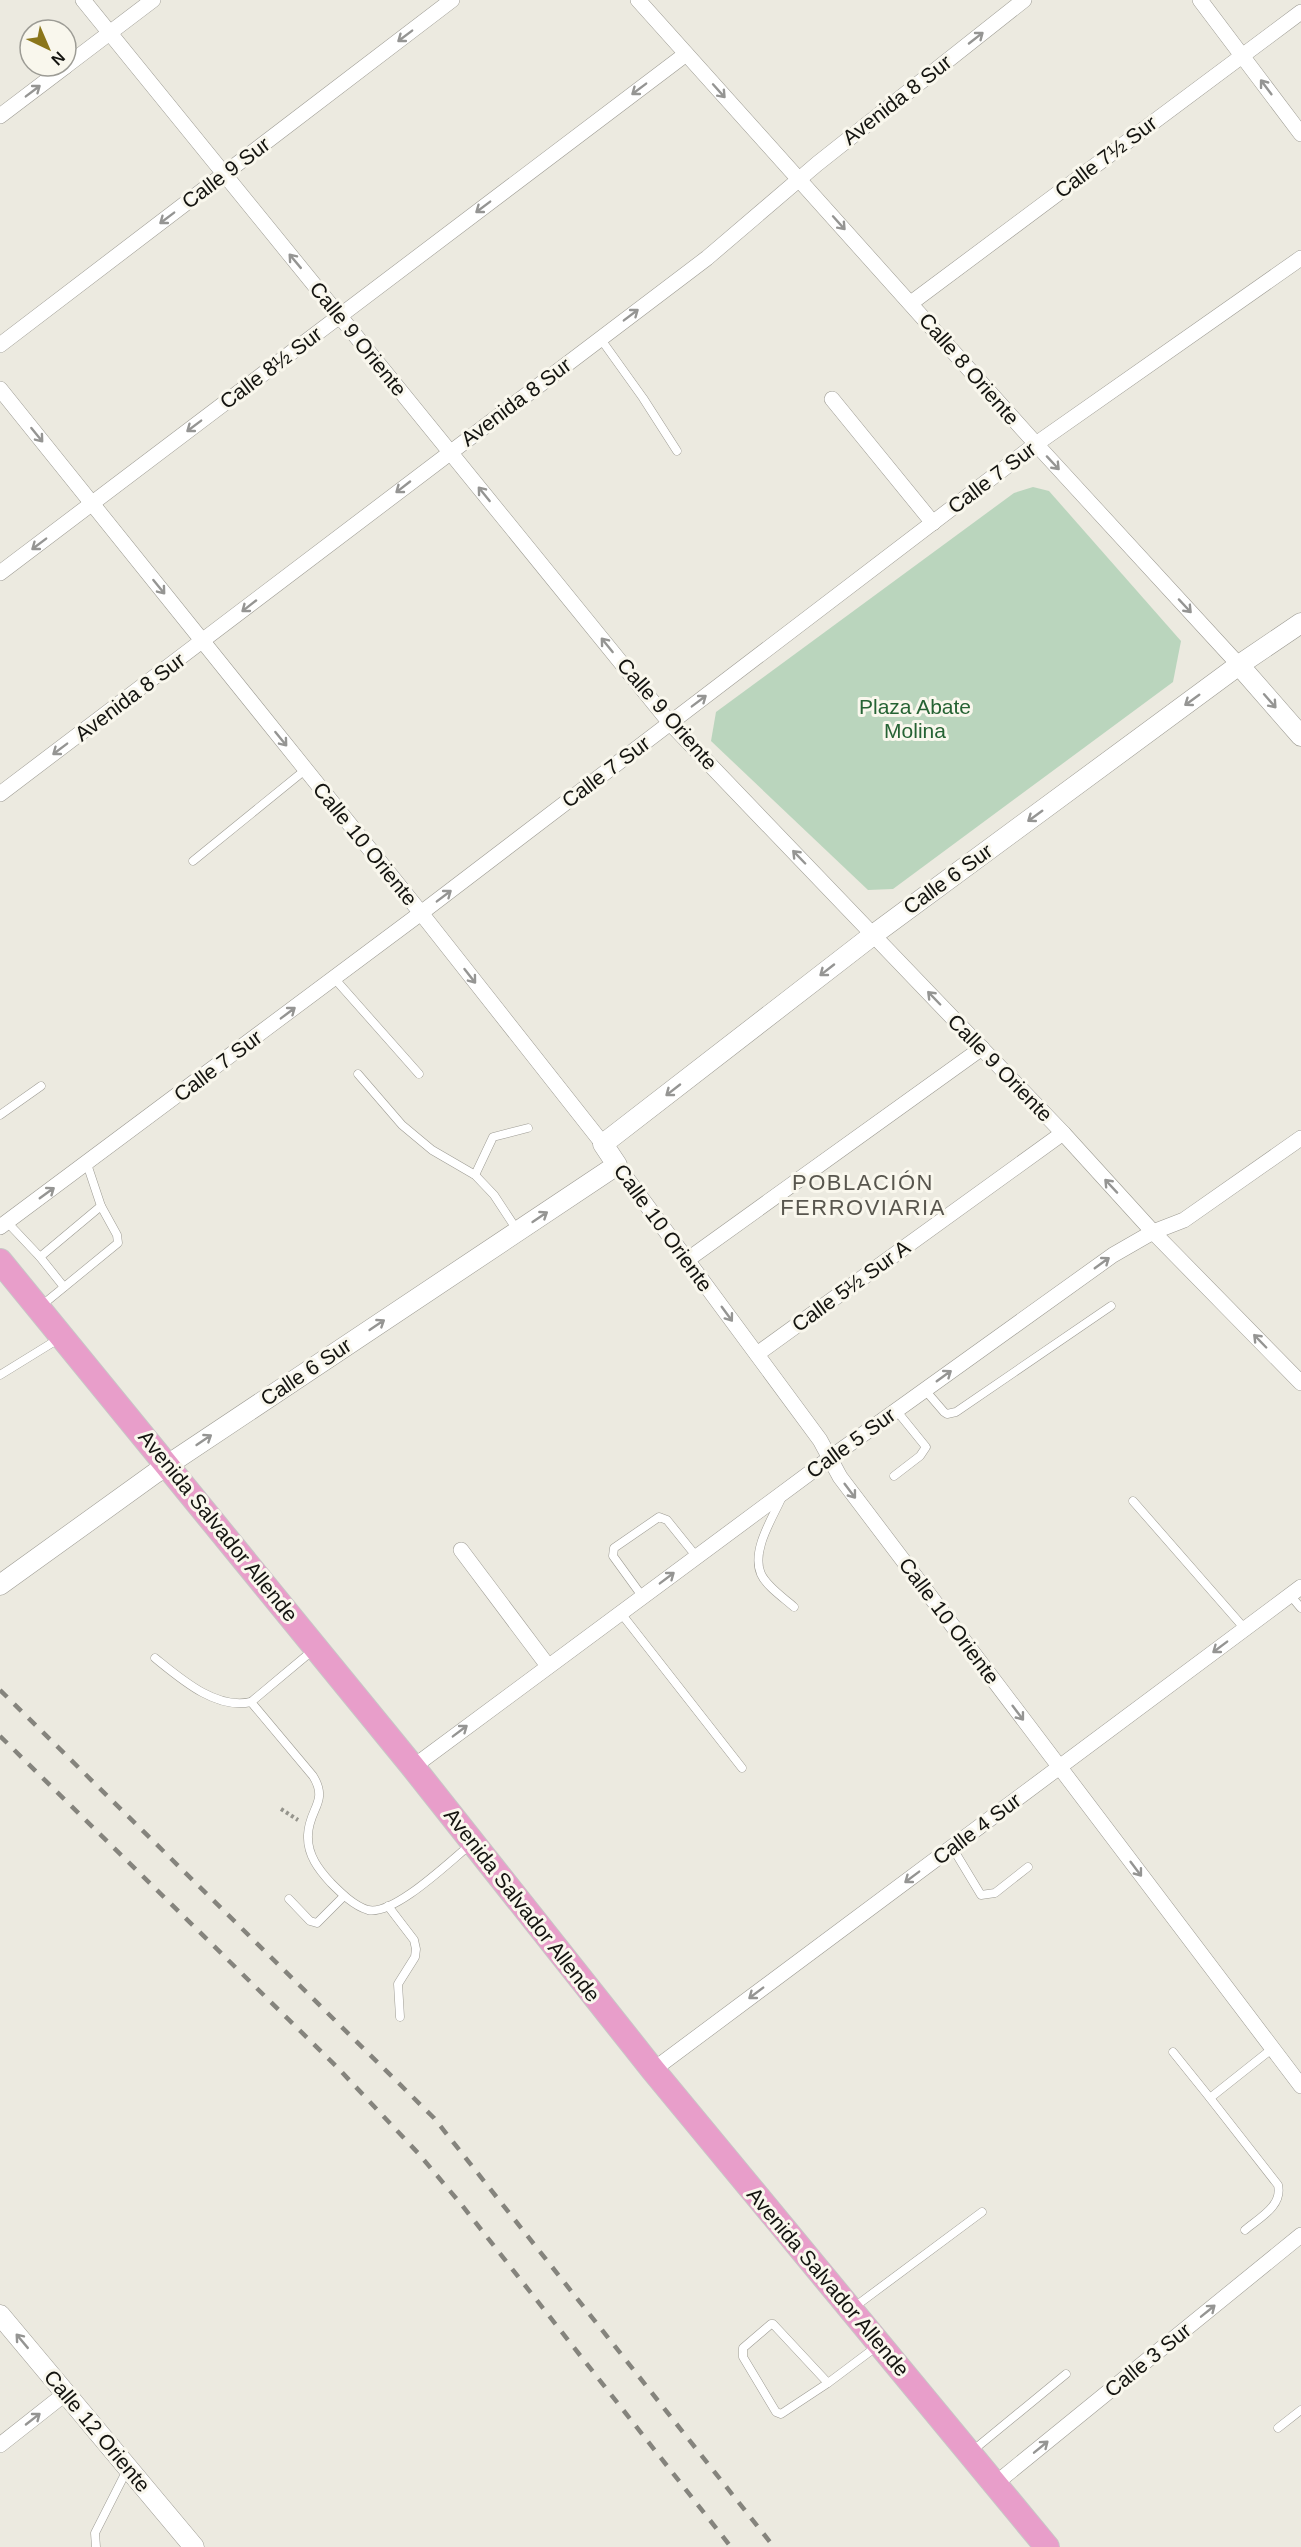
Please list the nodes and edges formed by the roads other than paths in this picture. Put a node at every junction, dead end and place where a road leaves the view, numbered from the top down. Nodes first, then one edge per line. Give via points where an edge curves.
1 (83, 0) edge
2 (153, 0) edge
3 (452, 0) edge
4 (638, 0) edge
5 (1024, 0) edge
6 (1200, 0) edge
7 (1006, 5) edge
8 (1301, 12) edge
9 (110, 33) junction
10 (686, 54) junction
11 (1242, 55) junction
12 (78, 57) edge
13 (50, 78) edge
14 (0, 116) edge
15 (1301, 134) edge
16 (224, 174) junction
17 (800, 180) junction
18 (1301, 258) edge
19 (911, 303) junction
20 (340, 315) junction
21 (600, 338) junction
22 (0, 345) edge
23 (0, 389) edge
24 (832, 399) dead end
25 (1036, 444) junction
26 (449, 451) junction
27 (677, 451) dead end
28 (92, 504) junction
29 (933, 523) junction
30 (0, 573) edge
31 (1301, 623) edge
32 (203, 642) junction
33 (1239, 665) junction
34 (670, 723) junction
35 (1301, 736) edge
36 (305, 770) junction
37 (0, 794) edge
38 (193, 861) dead end
39 (421, 913) junction
40 (873, 935) junction
41 (334, 978) junction
42 (982, 1048) junction
43 (358, 1074) dead end
44 (419, 1074) dead end
45 (41, 1086) dead end
46 (0, 1115) edge
47 (528, 1128) dead end
48 (1063, 1133) junction
49 (1301, 1138) edge
50 (603, 1144) junction
51 (87, 1164) junction
52 (617, 1165) junction
53 (475, 1175) junction
54 (102, 1206) junction
55 (4, 1224) edge
56 (518, 1232) junction
57 (1153, 1232) junction
58 (40, 1257) junction
59 (687, 1260) junction
60 (0, 1261) edge
61 (64, 1287) junction
62 (1111, 1306) dead end
63 (39, 1308) junction
64 (62, 1336) junction
65 (757, 1354) junction
66 (0, 1374) edge
67 (1301, 1383) edge
68 (925, 1390) junction
69 (896, 1410) junction
70 (830, 1458) junction
71 (168, 1464) junction
72 (894, 1476) dead end
73 (784, 1492) junction
74 (1133, 1501) dead end
75 (461, 1550) dead end
76 (696, 1556) junction
77 (0, 1585) edge
78 (1296, 1591) edge
79 (642, 1596) junction
80 (794, 1607) dead end
81 (1301, 1608) edge
82 (620, 1612) junction
83 (1245, 1629) junction
84 (316, 1647) junction
85 (155, 1658) dead end
86 (548, 1666) junction
87 (251, 1702) junction
88 (413, 1767) junction
89 (1059, 1767) junction
90 (742, 1768) dead end
91 (474, 1842) junction
92 (952, 1847) junction
93 (1028, 1868) dead end
94 (345, 1896) junction
95 (290, 1899) dead end
96 (388, 1906) junction
97 (400, 2017) dead end
98 (1273, 2048) junction
99 (1173, 2052) dead end
100 (653, 2070) junction
101 (1301, 2085) edge
102 (1210, 2098) junction
103 (982, 2212) dead end
104 (1245, 2230) dead end
105 (1301, 2235) edge
106 (851, 2309) junction
107 (1, 2317) edge
108 (880, 2344) junction
109 (1066, 2374) dead end
110 (828, 2384) junction
111 (66, 2393) junction
112 (1301, 2410) edge
113 (1278, 2428) dead end
114 (0, 2445) edge
115 (970, 2453) junction
116 (127, 2468) junction
117 (995, 2484) junction
118 (96, 2547) edge
119 (194, 2547) edge
120 (1047, 2547) edge

1 - 9 street, Calle 9 Oriente
2 - 9 street
3 -> 16 street, Calle 9 Sur
4 - 10 street, Calle 8 Oriente
5 - 7 street, Avenida 8 Sur
6 - 11 street
17 -> 7 street, Avenida 8 Sur
8 - 11 street, Calle 7½ Sur
9 - 12 street
9 - 16 street, Calle 9 Oriente
10 -> 17 street, Calle 8 Oriente
10 -> 20 street, Calle 8½ Sur
15 -> 11 street
11 - 19 street, Calle 7½ Sur
14 -> 13 street
20 -> 16 street, Calle 9 Oriente
16 -> 22 street, Calle 9 Sur
17 -> 19 street, Calle 8 Oriente
21 -> 17 street, Avenida 8 Sur
18 - 25 street, Calle 7 Sur
19 - 25 street, Calle 8 Oriente
20 - 26 street, Calle 9 Oriente
20 -> 28 street, Calle 8½ Sur
21 - 26 street, Avenida 8 Sur
21 - 27 lane
23 -> 28 street, Calle 10 Oriente
24 - 29 street
25 - 29 street, Calle 7 Sur
25 -> 33 street, Calle 8 Oriente
26 -> 32 street, Avenida 8 Sur
34 -> 26 street, Calle 9 Oriente
28 -> 30 street, Calle 8½ Sur
28 -> 32 street, Calle 10 Oriente
34 -> 29 street, Calle 7 Sur
31 - 33 street, Calle 6 Sur
32 -> 36 street, Calle 10 Oriente
32 -> 37 street, Avenida 8 Sur
33 -> 35 street, Calle 8 Oriente
33 -> 40 street, Calle 6 Sur
39 -> 34 street, Calle 7 Sur
40 -> 34 street, Calle 9 Oriente
36 - 38 lane
36 - 39 street, Calle 10 Oriente
39 - 41 street, Calle 7 Sur
39 -> 50 street, Calle 10 Oriente
42 -> 40 street, Calle 9 Oriente
40 -> 50 street, Calle 6 Sur
41 - 44 lane
51 -> 41 street, Calle 7 Sur
42 - 48 street, Calle 9 Oriente
42 - 59 street
43 - 53 lane via 402,1125 432,1150
45 - 46 lane
47 - 53 lane via 493,1137
57 -> 48 street, Calle 9 Oriente
48 - 65 street, Calle 5½ Sur A
49 - 57 street, Calle 5 Sur via 1184,1220
50 - 52 street, Calle 10 Oriente
51 - 54 lane
55 -> 51 street, Calle 7 Sur
56 -> 52 street, Calle 6 Sur
52 - 59 street, Calle 10 Oriente
53 - 56 lane via 494,1195
54 - 58 lane
54 - 61 lane via 118,1243
55 - 58 lane
71 -> 56 street, Calle 6 Sur
67 -> 57 street, Calle 9 Oriente
68 -> 57 street, Calle 5 Sur via 1113,1255
58 - 61 lane
59 -> 65 street, Calle 10 Oriente
60 - 63 main road, Avenida Salvador Allende
61 - 63 lane
62 - 68 lane via 956,1412 944,1412
63 - 64 main road, Avenida Salvador Allende
64 - 66 lane
64 - 71 main road, Avenida Salvador Allende
65 - 70 street, Calle 10 Oriente
68 - 69 street, Calle 5 Sur
69 - 70 street, Calle 5 Sur
69 - 72 lane via 926,1448
70 - 73 street, Calle 5 Sur
70 -> 89 street, Calle 10 Oriente via 840,1477
71 - 77 street, Calle 6 Sur
71 - 84 main road, Avenida Salvador Allende
73 - 76 street, Calle 5 Sur
73 - 80 lane via 761,1545 760,1570 765,1580
74 - 83 lane
75 - 86 street
79 -> 76 street, Calle 5 Sur
76 - 79 lane via 667,1520 659,1516 614,1548 613,1556
78 - 81 lane
78 - 83 street, Calle 4 Sur
79 - 82 street, Calle 5 Sur
82 - 86 street, Calle 5 Sur
82 - 90 lane
83 -> 89 street, Calle 4 Sur
84 - 87 lane
84 - 88 main road, Avenida Salvador Allende
85 - 87 lane via 184,1682 228,1703
88 -> 86 street, Calle 5 Sur
87 - 94 lane via 320,1787 321,1796 308,1836 314,1861
88 - 91 main road, Avenida Salvador Allende
89 - 92 street, Calle 4 Sur
89 -> 98 street, Calle 10 Oriente
91 - 96 lane
91 - 100 main road, Avenida Salvador Allende
92 - 93 lane via 981,1895 995,1893
92 -> 100 street, Calle 4 Sur
94 - 95 lane via 317,1923 310,1921
94 - 96 lane via 368,1910
96 - 97 lane via 414,1940 416,1949 398,1984
98 - 101 street, Calle 10 Oriente
98 - 102 lane
99 - 102 lane
100 - 106 main road, Avenida Salvador Allende
102 - 104 lane via 1278,2185 1280,2197 1276,2204
103 - 106 lane
117 -> 105 street, Calle 3 Sur
106 - 108 main road, Avenida Salvador Allende
111 -> 107 street, Calle 12 Oriente
108 - 110 lane
108 - 115 main road, Avenida Salvador Allende
109 - 115 lane
110 - 110 lane via 781,2414 776,2412 743,2357 743,2348 773,2324
114 -> 111 street
111 - 116 street, Calle 12 Oriente
112 - 113 lane
115 - 117 main road, Avenida Salvador Allende
116 - 118 lane via 95,2533
116 - 119 street, Calle 12 Oriente
117 - 120 main road, Avenida Salvador Allende

